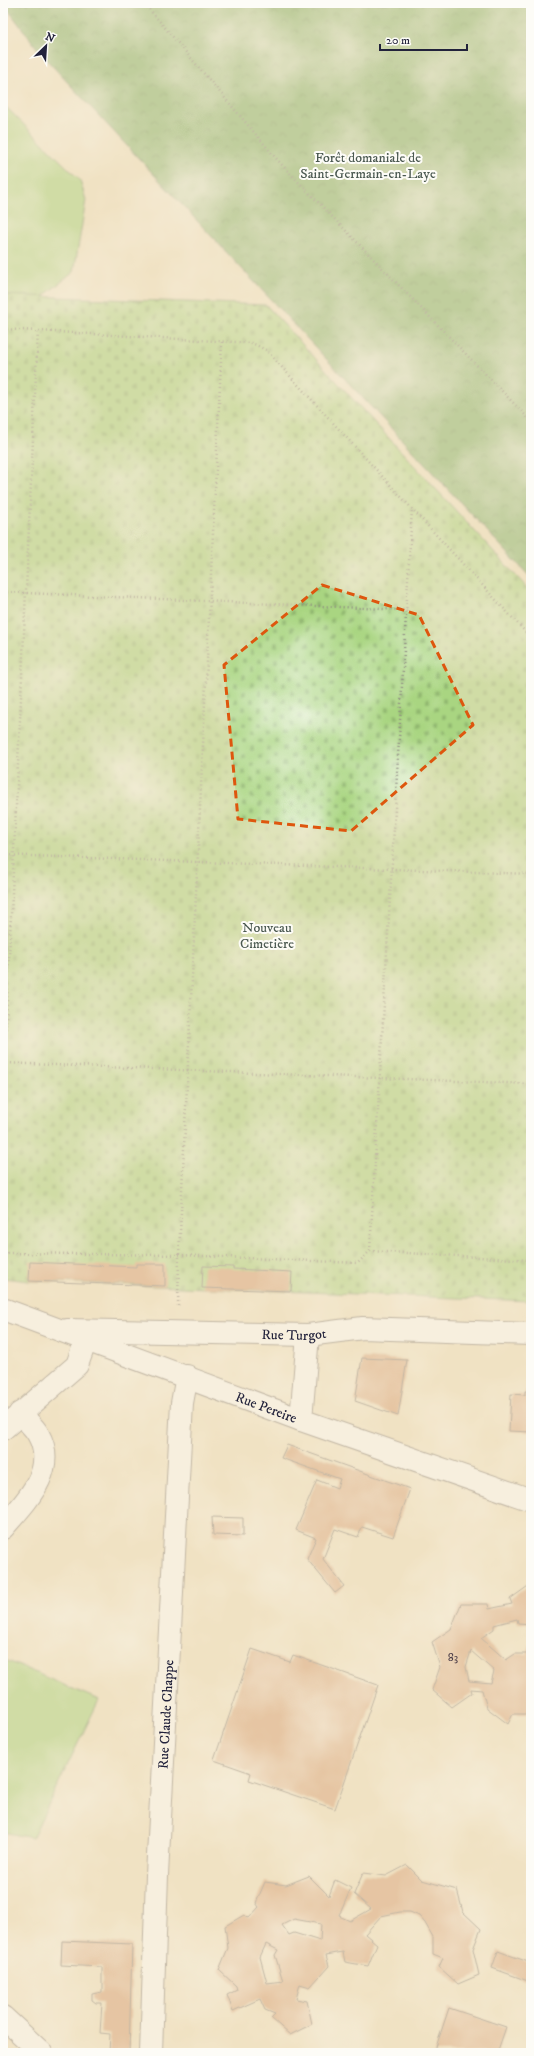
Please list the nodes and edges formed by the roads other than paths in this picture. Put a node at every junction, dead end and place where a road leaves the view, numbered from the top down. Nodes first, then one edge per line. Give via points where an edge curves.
1 (3, 1309) edge
2 (56, 1329) junction
3 (531, 1334) edge
4 (308, 1335) junction
5 (86, 1340) junction
6 (187, 1376) junction
7 (20, 1413) junction
8 (301, 1420) junction
9 (3, 1429) edge
10 (531, 1500) edge
11 (3, 1528) edge
12 (3, 2017) edge
13 (42, 2053) edge
14 (151, 2053) edge

1 - 2 street, Rue Pereire
2 - 4 street, Rue Turgot via 80,1332
2 - 5 street, Rue Pereire
3 - 4 street, Rue Turgot via 363,1328
4 - 8 street
5 - 6 street, Rue Pereire
5 - 7 street via 77,1365
6 - 8 street, Rue Pereire
6 - 14 street, Rue Claude Chappe via 182,1403 157,1875
7 - 9 street
7 - 11 street via 38,1434 42,1443 44,1463 35,1489
8 - 10 street, Rue Pereire
12 - 13 street

